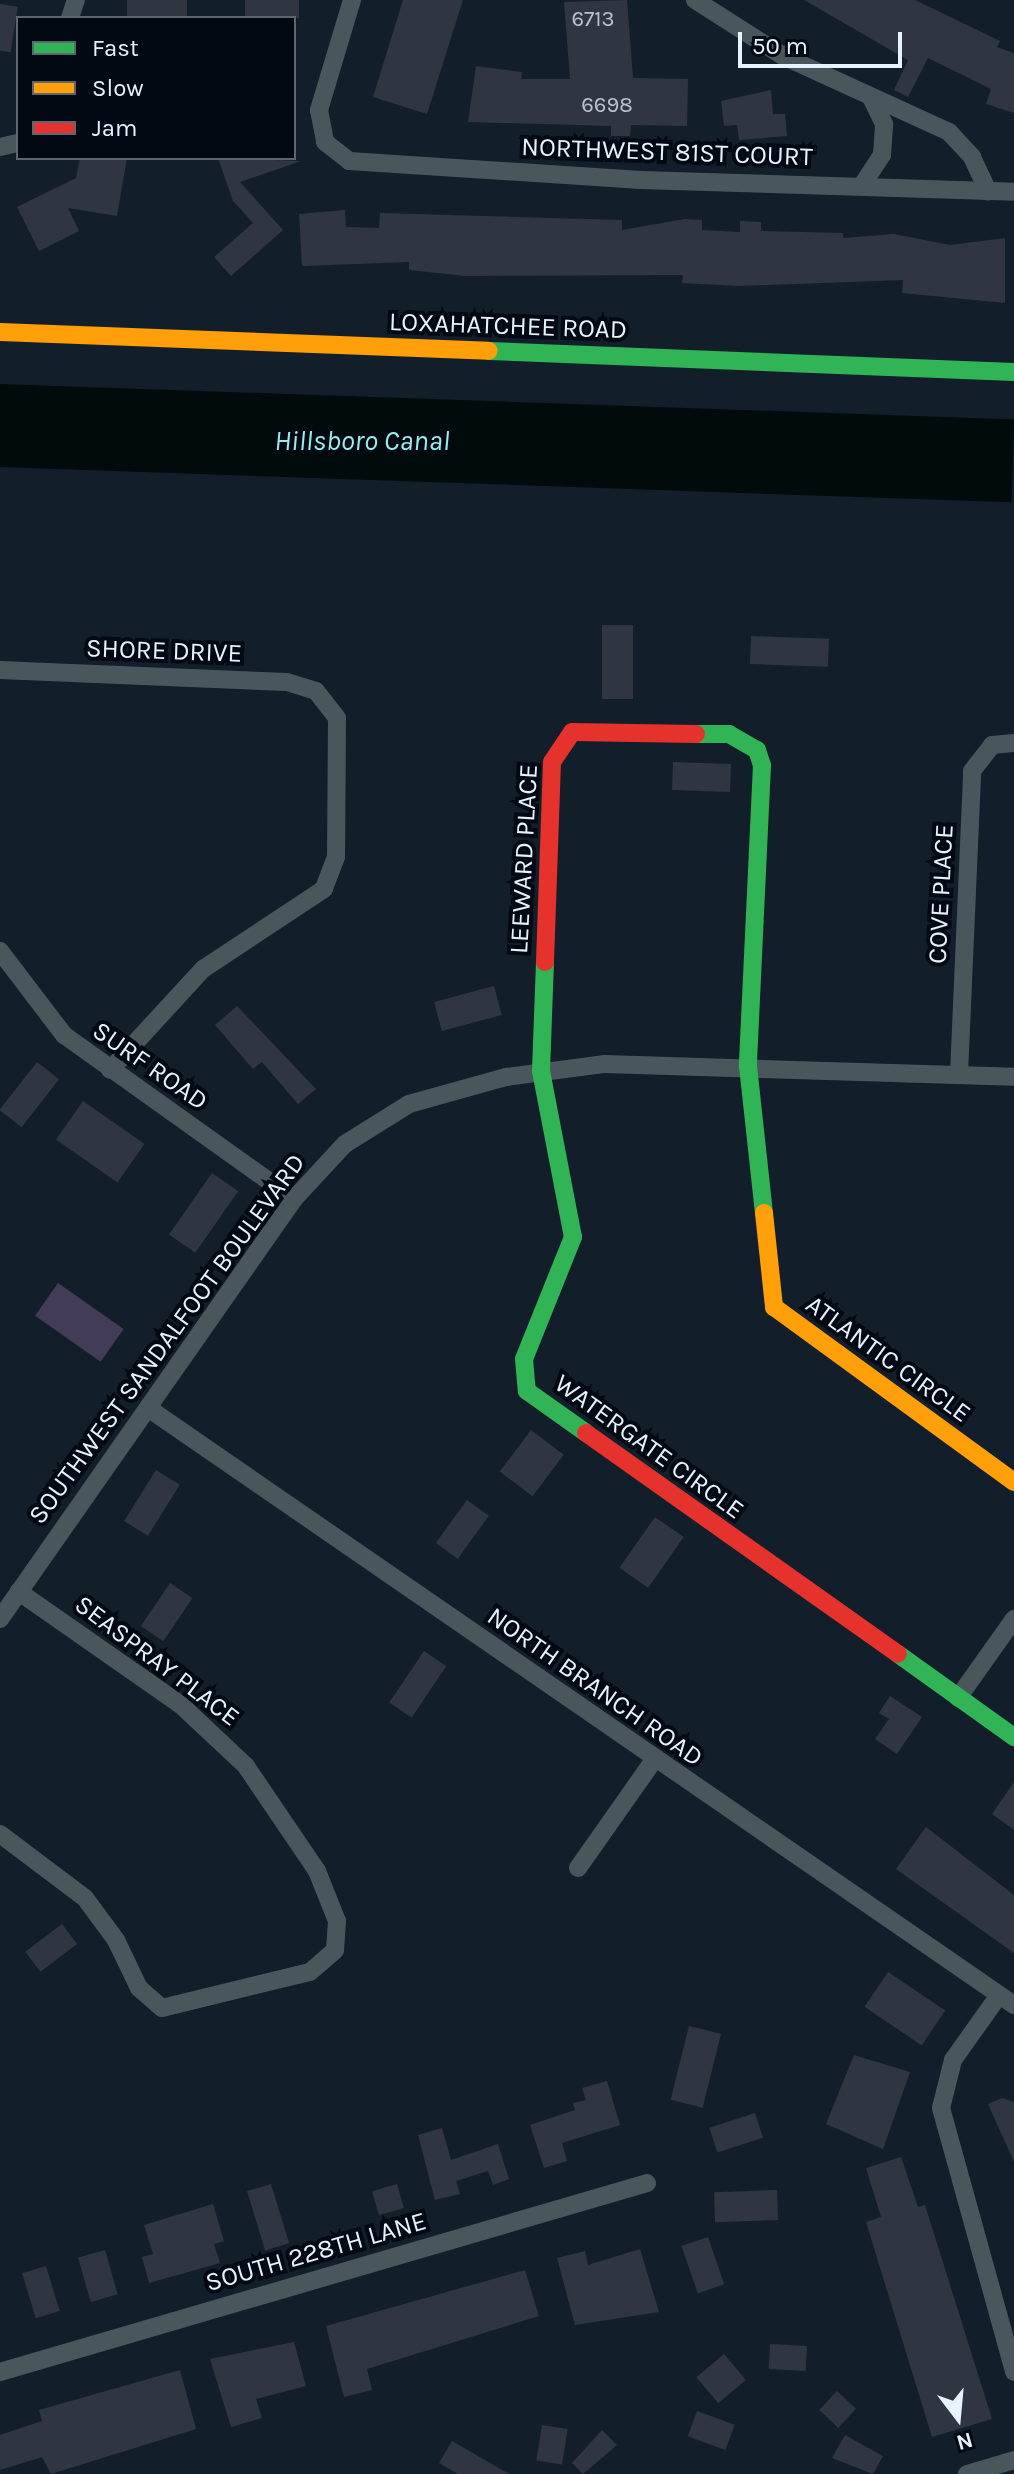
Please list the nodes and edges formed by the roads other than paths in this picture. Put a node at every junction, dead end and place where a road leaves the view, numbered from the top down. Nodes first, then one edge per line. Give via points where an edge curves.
1 (352, 0) edge
2 (695, 0) edge
3 (871, 97) junction
4 (863, 184) junction
5 (988, 192) junction
6 (1014, 192) edge
7 (0, 332) edge
8 (1014, 372) edge
9 (0, 670) edge
10 (1014, 743) edge
11 (0, 951) edge
12 (748, 1066) junction
13 (110, 1070) junction
14 (541, 1071) junction
15 (959, 1074) junction
16 (1014, 1077) edge
17 (294, 1199) junction
18 (148, 1408) junction
19 (1014, 1482) edge
20 (19, 1592) junction
21 (0, 1619) edge
22 (1014, 1619) edge
23 (958, 1698) junction
24 (1014, 1737) edge
25 (654, 1760) junction
26 (0, 1834) edge
27 (578, 1868) dead end
28 (1006, 2002) edge
29 (647, 2183) dead end
30 (0, 2372) edge
31 (1014, 2372) edge
32 (1014, 2460) edge
33 (967, 2474) edge

1 - 4 street, NORTHWEST 81ST COURT via 319,110 325,142 349,161 641,180
2 - 3 street via 783,56
3 - 4 street via 884,124 882,155
3 - 5 street via 949,132 972,157
4 - 5 street, NORTHWEST 81ST COURT
5 - 6 street, NORTHWEST 81ST COURT
7 - 8 street, LOXAHATCHEE ROAD
9 - 13 street, SHORE DRIVE via 287,682 322,696 340,734 336,857 324,889 203,969
10 - 15 street, COVE PLACE via 992,745 972,771
11 - 13 street, SURF ROAD via 37,1007
12 - 14 street, SOUTHWEST SANDALFOOT BOULEVARD
12 - 14 street, LEEWARD PLACE via 762,765 757,750 729,734 582,729 566,736 552,762
12 - 15 street, SOUTHWEST SANDALFOOT BOULEVARD
12 - 19 street, ATLANTIC CIRCLE via 774,1307
13 - 17 street, SURF ROAD
14 - 17 street, SOUTHWEST SANDALFOOT BOULEVARD via 409,1104 345,1144
14 - 23 street, WATERGATE CIRCLE via 573,1237 524,1359 527,1391
15 - 16 street, SOUTHWEST SANDALFOOT BOULEVARD
17 - 18 street, SOUTHWEST SANDALFOOT BOULEVARD
18 - 20 street, SOUTHWEST SANDALFOOT BOULEVARD
18 - 25 street, NORTH BRANCH ROAD
20 - 21 street, SOUTHWEST SANDALFOOT BOULEVARD
20 - 26 street, SEASPRAY PLACE via 181,1705 246,1766 317,1871 337,1921 335,1950 310,1972 162,2008 139,1988 116,1940 85,1898
22 - 23 street
23 - 24 street, WATERGATE CIRCLE
25 - 27 street
25 - 28 street, NORTH BRANCH ROAD
28 - 31 street via 953,2060 941,2108
29 - 30 street, SOUTH 228TH LANE
32 - 33 street

